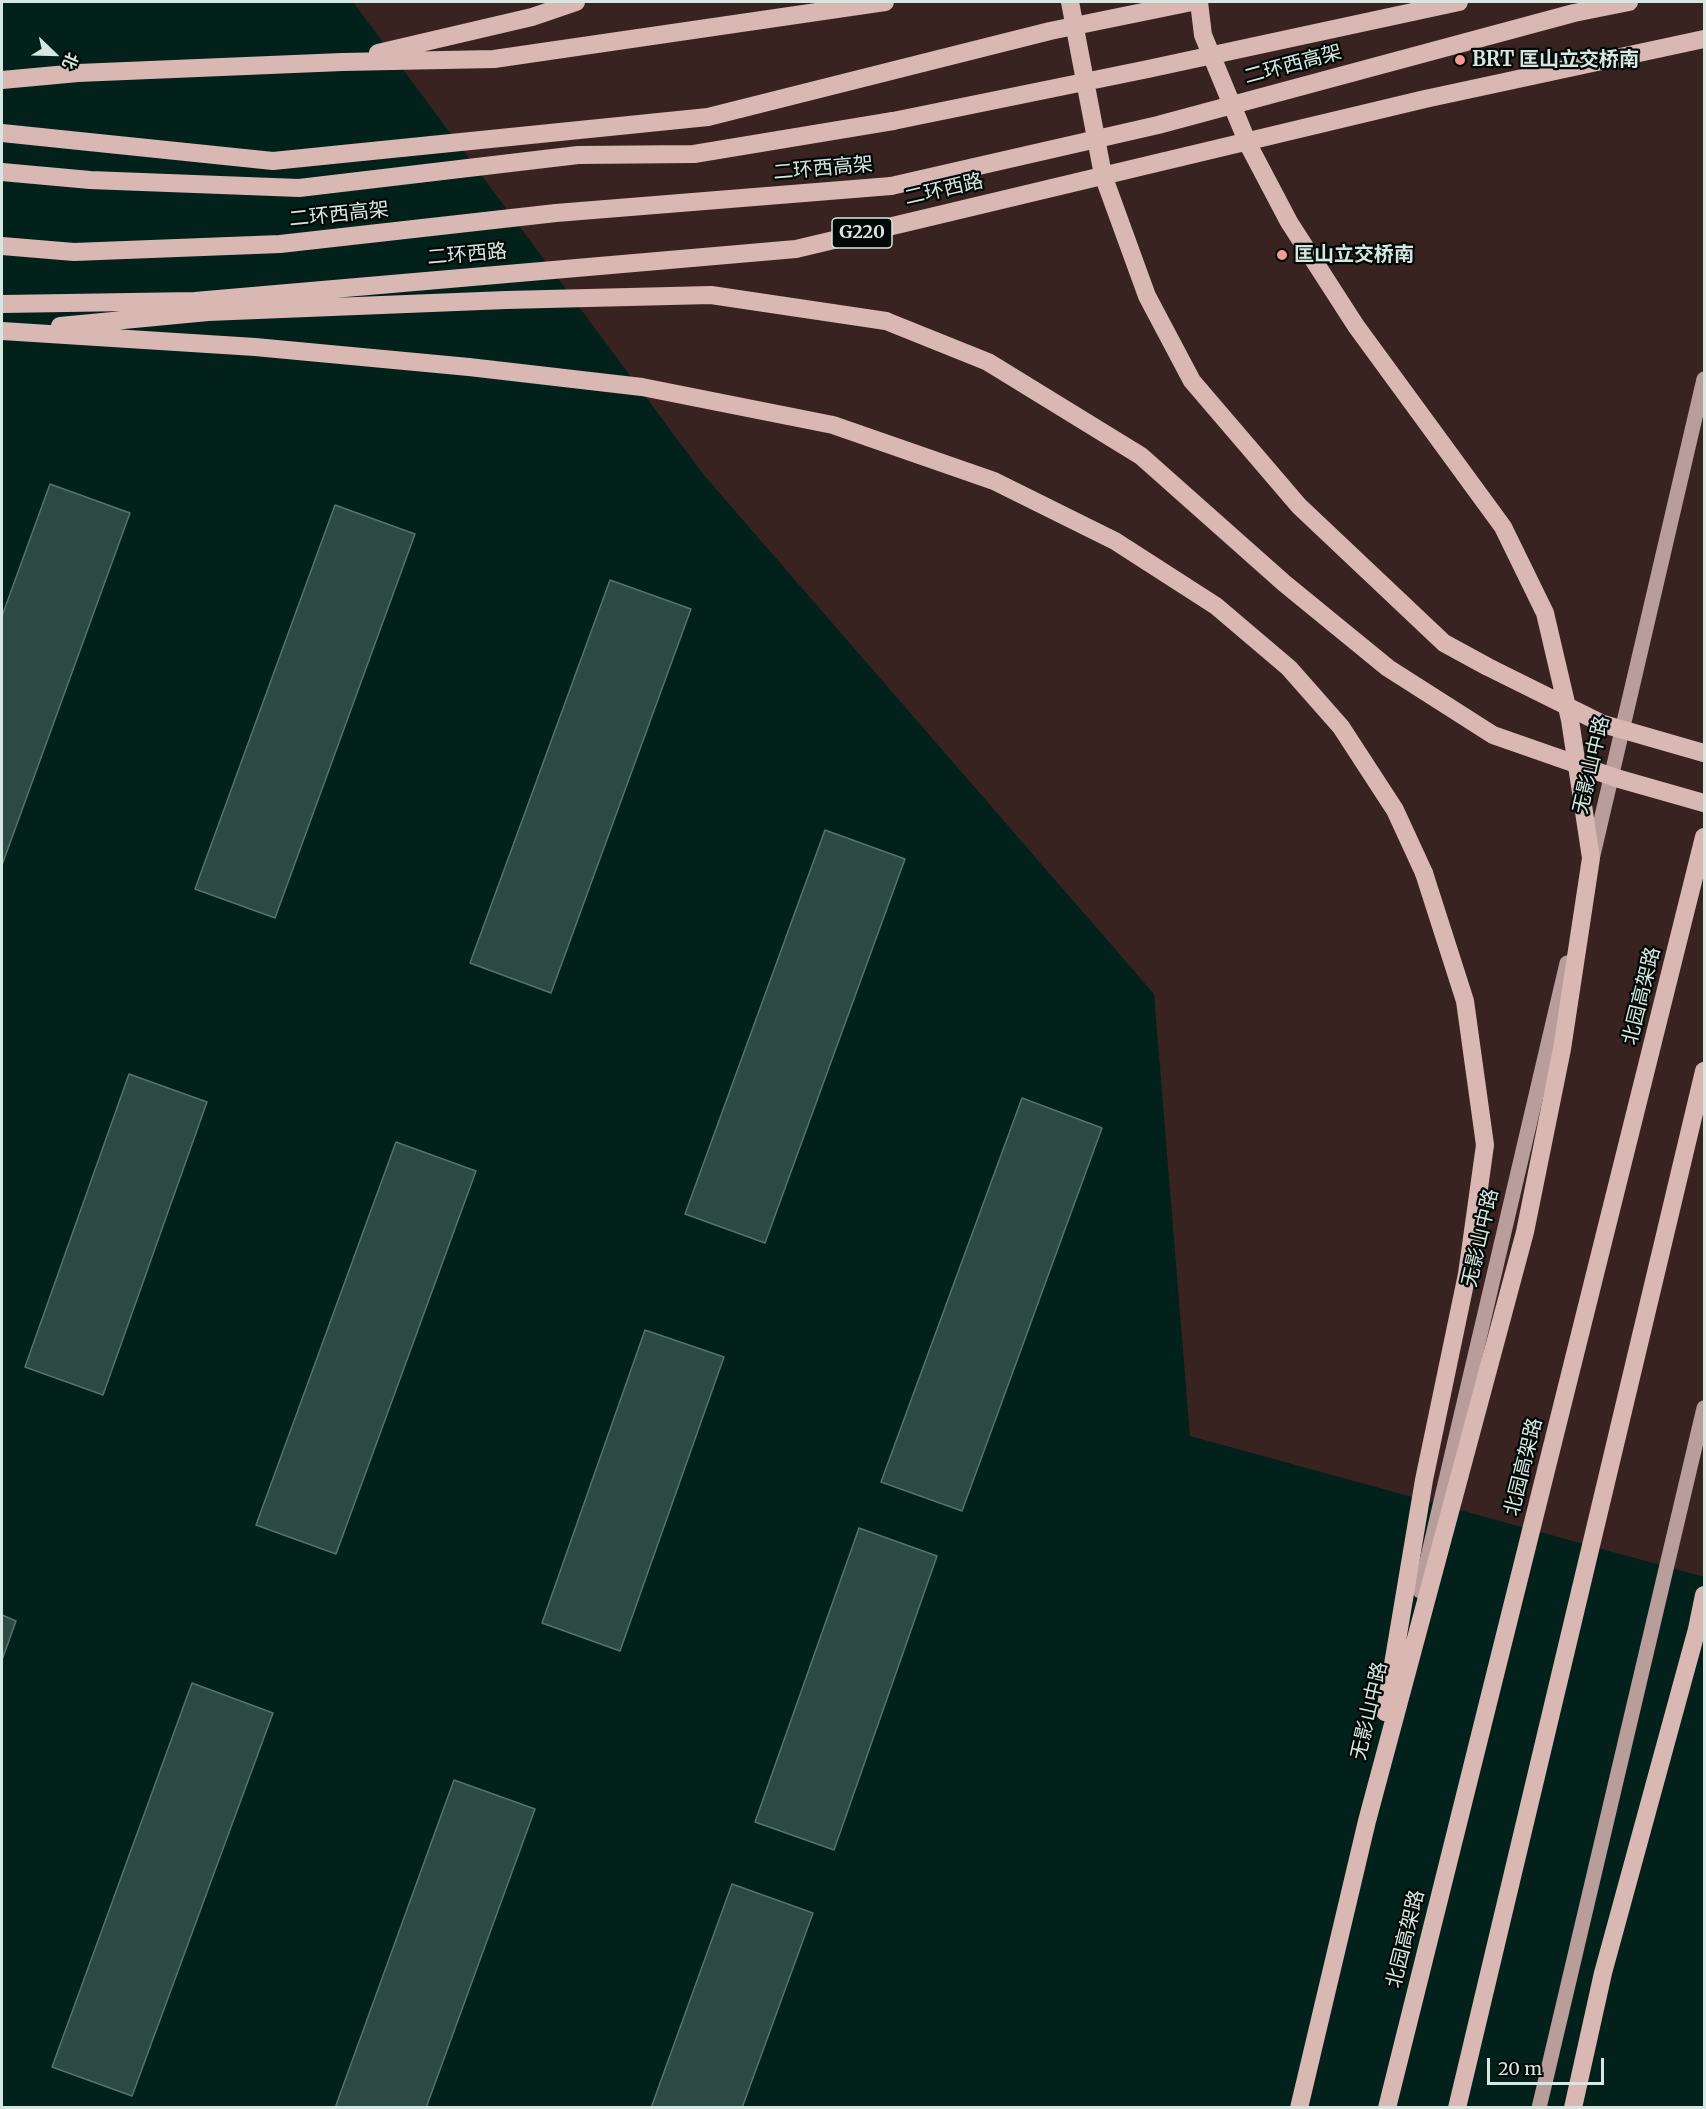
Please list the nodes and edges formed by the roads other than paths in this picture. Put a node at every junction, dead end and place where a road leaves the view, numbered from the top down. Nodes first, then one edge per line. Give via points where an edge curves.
1 (576, 2) edge
2 (885, 2) edge
3 (1070, 2) edge
4 (1192, 2) edge
5 (1199, 2) edge
6 (1459, 2) edge
7 (1629, 2) edge
8 (1704, 39) edge
9 (342, 62) junction
10 (2, 80) edge
11 (2, 133) edge
12 (2, 172) edge
13 (2, 246) edge
14 (2, 303) edge
15 (2, 331) edge
16 (1704, 379) edge
17 (1704, 753) edge
18 (1704, 803) edge
19 (1704, 837) edge
20 (1704, 1071) edge
21 (1704, 1408) edge
22 (1704, 1595) edge
23 (1367, 1821) junction
24 (1299, 2108) edge
25 (1387, 2108) edge
26 (1457, 2108) edge
27 (1539, 2108) edge
28 (1573, 2108) edge

1 - 9 highway via 532,17
2 - 9 highway via 494,59
3 - 17 highway, bridge via 1103,175 1147,296 1192,381 1299,506 1444,643 1603,724
4 - 11 highway via 1050,31 708,117 273,161
5 - 23 highway, bridge via 1207,45 1249,146 1289,222 1356,326 1503,527 1545,613 1570,720 1591,858 1562,1049 1525,1232
6 - 12 highway, 二环西高架, bridge via 893,121 694,154 578,155 298,188 90,180
7 - 13 highway, 二环西高架, bridge via 1574,13 1158,125 891,186 556,213 280,244 74,252
8 - 14 highway, 二环西路 / G220 via 1425,99 796,249 195,301
9 - 10 highway
15 - 18 highway, bridge via 208,312 711,296 886,321 988,362 1141,456 1284,583 1388,668 1493,735 1616,778
15 - 23 highway, bridge via 255,347 469,367 642,387 833,425 994,481 1115,541 1215,606 1289,668 1341,727 1395,810 1424,873 1465,1001 1485,1146 1467,1274 1424,1480
16 - 24 main road, 无影山中路
19 - 25 highway, 北园高架路
20 - 26 highway
21 - 27 main road
22 - 28 highway via 1603,1973
23 - 24 highway, bridge

